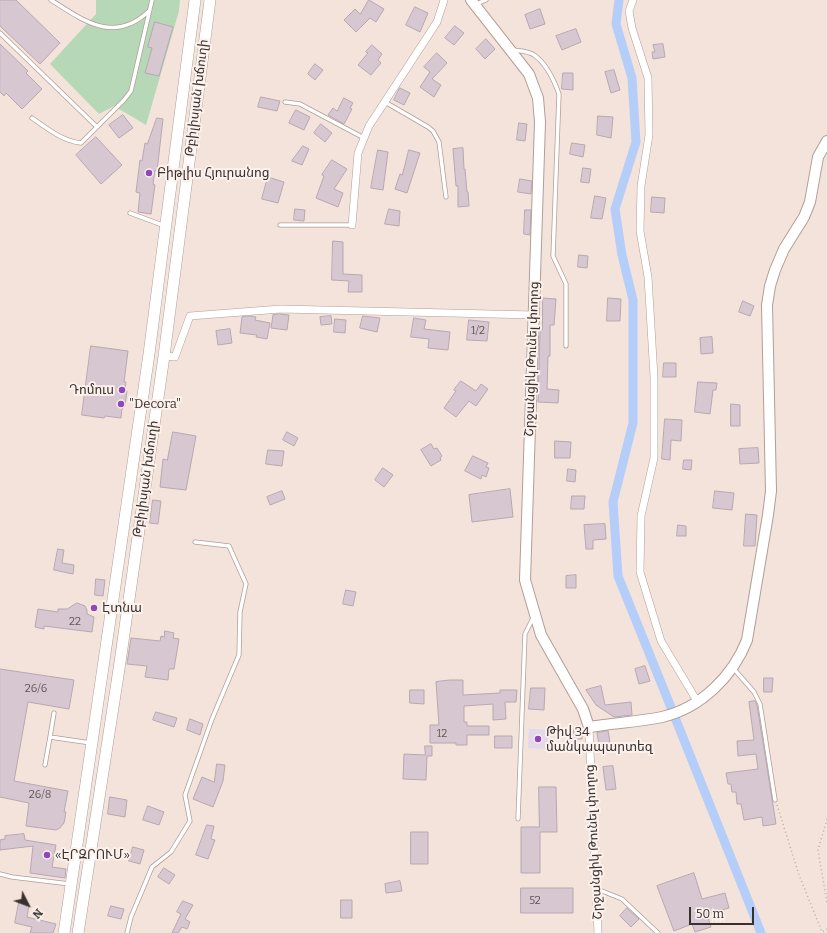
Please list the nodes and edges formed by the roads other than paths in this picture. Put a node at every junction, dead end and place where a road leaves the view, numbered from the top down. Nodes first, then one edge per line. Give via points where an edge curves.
1 (51, 0) edge
2 (152, 0) edge
3 (195, 0) edge
4 (210, 0) edge
5 (444, 0) edge
6 (486, 0) edge
7 (633, 0) edge
8 (473, 3) edge
9 (150, 11) junction
10 (0, 33) edge
11 (509, 49) junction
12 (285, 102) dead end
13 (385, 102) junction
14 (32, 118) dead end
15 (97, 127) junction
16 (364, 138) junction
17 (827, 142) edge
18 (446, 197) dead end
19 (130, 213) dead end
20 (280, 224) dead end
21 (352, 225) joint
22 (166, 226) junction
23 (534, 315) junction
24 (566, 346) dead end
25 (164, 356) junction
26 (195, 542) dead end
27 (535, 613) junction
28 (733, 668) junction
29 (697, 701) junction
30 (54, 713) dead end
31 (589, 727) junction
32 (50, 737) junction
33 (92, 744) junction
34 (45, 765) dead end
35 (776, 800) road end
36 (518, 819) dead end
37 (0, 874) edge
38 (71, 884) junction
39 (597, 889) junction
40 (64, 933) edge
41 (78, 933) edge
42 (127, 933) edge
43 (598, 933) edge
44 (658, 933) edge

1 - 9 lane via 89,23 113,28 133,24
2 - 9 lane
3 - 22 main road, Թբիլիսյան խճուղի
4 - 25 main road, Թբիլիսյան խճուղի
5 - 13 street via 437,22
6 - 8 lane
7 - 29 street via 629,12 632,28 648,78 649,135 641,186 640,231 648,277 654,377 654,458 641,516 640,572 660,641
8 - 11 street, Շրջանցիկ Թունել փողոց
9 - 15 lane via 131,91
10 - 15 lane
11 - 23 street, Շրջանցիկ Թունել փողոց via 529,74 538,98 540,122
11 - 24 lane via 533,54 548,69 559,94 553,256 566,284
12 - 16 lane via 300,104
13 - 16 street
13 - 18 lane via 428,127 437,136
14 - 15 lane via 65,140 81,143
16 - 21 street via 358,153
17 - 28 street via 818,157 810,202 784,249 770,286 767,305 771,491 747,640
19 - 22 lane
20 - 21 lane
22 - 33 main road, Թբիլիսյան խճուղի
23 - 25 street via 281,309 190,316 175,357
23 - 27 street, Շրջանցիկ Թունել փողոց via 525,580
25 - 41 main road, Թբիլիսյան խճուղի
26 - 42 lane via 229,546 246,584 240,612 239,655 212,719 185,795 190,821 171,852 152,867 130,917
27 - 31 street, Շրջանցիկ Թունել փողոց via 542,635 583,709
27 - 36 lane via 525,634
28 - 29 street via 722,681
28 - 35 lane via 754,692 760,704
29 - 31 street via 662,717
30 - 32 lane
31 - 39 street, Շրջանցիկ Թունել փողոց
32 - 33 lane
32 - 34 lane
33 - 38 main road, Թբիլիսյան խճուղի
37 - 38 lane
38 - 40 main road, Թբիլիսյան խճուղի
39 - 43 street, Շրջանցիկ Թունել փողոց
39 - 44 lane via 622,899

